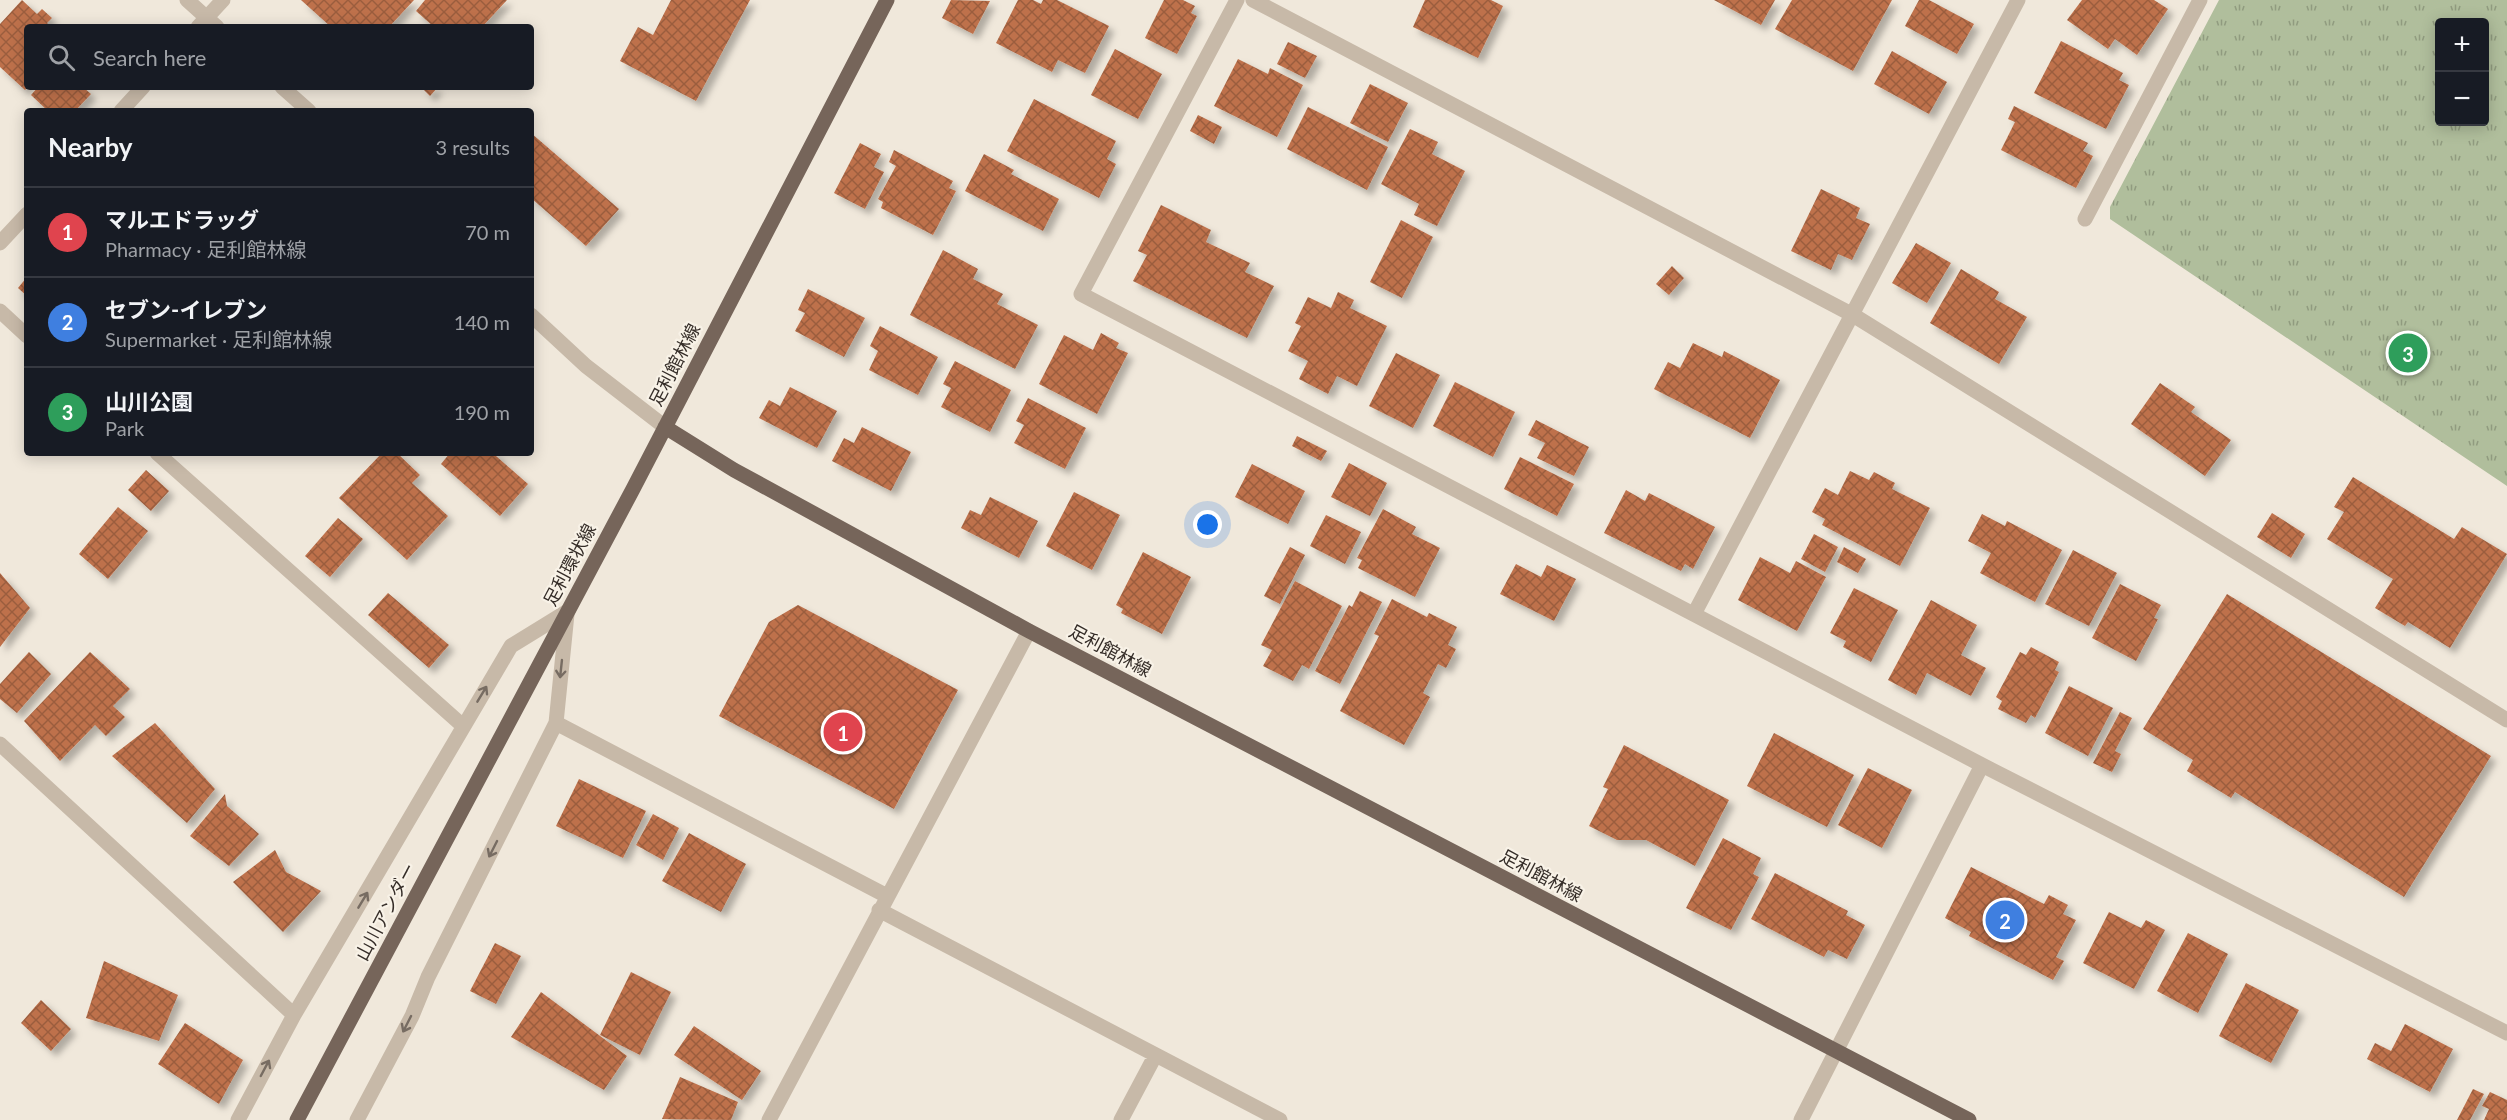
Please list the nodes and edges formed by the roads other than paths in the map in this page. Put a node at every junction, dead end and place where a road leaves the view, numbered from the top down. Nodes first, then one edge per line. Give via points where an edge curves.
1 (187, 0) edge
2 (223, 0) edge
3 (887, 0) edge
4 (1237, 0) edge
5 (1253, 0) edge
6 (2018, 0) edge
7 (2200, 0) edge
8 (207, 24) edge
9 (140, 90) edge
10 (285, 90) edge
11 (124, 108) edge
12 (306, 108) edge
13 (24, 217) edge
14 (2085, 219) dead end
15 (0, 243) edge
16 (0, 311) edge
17 (1853, 315) junction
18 (534, 318) edge
19 (24, 333) edge
20 (665, 427) junction
21 (160, 456) edge
22 (568, 611) junction
23 (1694, 614) junction
24 (1029, 631) junction
25 (2507, 720) edge
26 (510, 722) joint
27 (556, 723) junction
28 (463, 726) junction
29 (0, 744) edge
30 (1982, 765) junction
31 (883, 903) junction
32 (294, 1015) junction
33 (2507, 1033) edge
34 (1835, 1052) junction
35 (1155, 1056) junction
36 (238, 1120) edge
37 (297, 1120) edge
38 (357, 1120) edge
39 (769, 1120) edge
40 (1121, 1120) edge
41 (1280, 1120) edge
42 (1801, 1120) edge
43 (1969, 1120) edge

1 - 8 street
2 - 8 street
3 - 20 main road, 足利館林線
4 - 23 street via 1081,294
5 - 17 street
6 - 17 street
7 - 14 street
9 - 11 street
10 - 12 street
13 - 15 street
16 - 19 street
17 - 23 street
17 - 25 street
18 - 20 street via 586,366
20 - 22 main road, 足利環状線
20 - 24 main road, 足利館林線 via 734,470
21 - 28 street
22 - 26 main road, 足利環状線
22 -> 27 street
28 -> 22 street via 511,646
23 - 30 street
24 - 31 street
24 - 34 main road, 足利館林線
26 - 37 main road, 山川アンダー
27 - 31 street
27 -> 38 street
32 -> 28 street
29 - 32 street
30 - 33 street
30 - 34 street
31 - 35 street
31 - 39 street
36 -> 32 street
34 - 42 street
34 - 43 main road, 足利館林線
35 - 40 street
35 - 41 street

